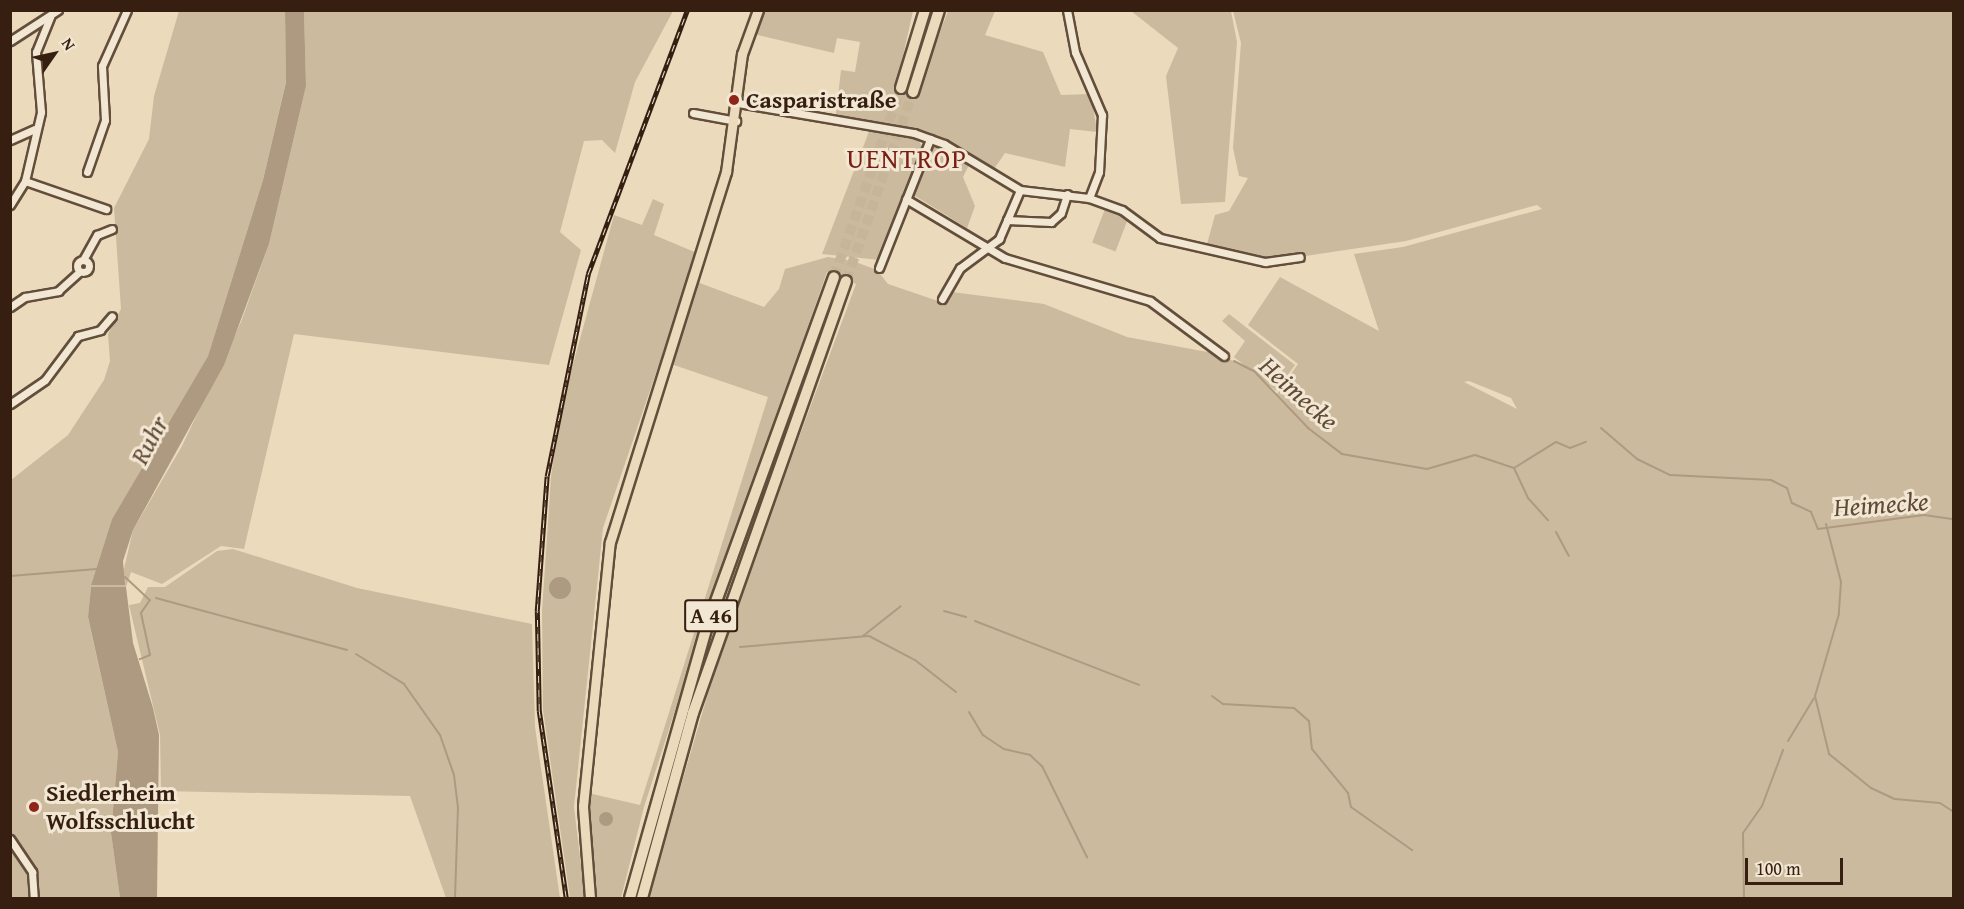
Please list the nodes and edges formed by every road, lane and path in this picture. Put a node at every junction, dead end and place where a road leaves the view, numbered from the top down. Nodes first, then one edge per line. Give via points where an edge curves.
1 (58, 10) edge
2 (127, 10) edge
3 (758, 10) edge
4 (920, 10) edge
5 (925, 10) edge
6 (940, 10) edge
7 (1066, 10) edge
8 (50, 16) junction
9 (10, 41) edge
10 (913, 52) junction
11 (901, 88) tunnel mouth
12 (913, 92) tunnel mouth
13 (738, 104) junction
14 (693, 113) dead end
15 (736, 121) junction
16 (35, 129) junction
17 (930, 139) junction
18 (10, 140) edge
19 (87, 172) dead end
20 (25, 181) junction
21 (1020, 190) junction
22 (1067, 194) junction
23 (1089, 198) junction
24 (906, 199) junction
25 (10, 205) edge
26 (106, 209) dead end
27 (1007, 220) junction
28 (112, 229) dead end
29 (989, 248) junction
30 (1300, 257) dead end
31 (879, 268) dead end
32 (834, 277) tunnel mouth
33 (846, 281) tunnel mouth
34 (942, 299) dead end
35 (10, 307) edge
36 (112, 316) dead end
37 (1224, 356) dead end
38 (10, 404) edge
39 (10, 839) edge
40 (34, 898) edge
41 (590, 898) edge
42 (630, 898) edge
43 (642, 898) edge

1 - 8 street
2 - 19 street via 102,66 105,120
3 - 13 main road via 742,54
4 - 10 highway
5 - 10 highway
6 - 12 highway
7 - 23 street via 1075,52 1102,115 1099,171
8 - 9 street
8 - 16 street via 36,52 43,95
10 - 11 highway
13 - 15 main road
13 - 17 street
14 - 15 street
15 - 41 main road via 693,282 610,542 583,806
16 - 18 street
16 - 20 street
17 - 21 street
17 - 24 street
20 - 25 street
20 - 26 street
21 - 22 street
21 - 27 street
22 - 23 street
22 - 27 street via 1061,213 1051,222
23 - 30 street via 1140,218 1160,238 1265,262
24 - 29 street
24 - 31 street
27 - 29 street
28 - 35 street via 97,235 83,260 89,269 79,272 58,291 26,297
29 - 34 street via 960,268
29 - 37 street via 1034,270 1067,273 1150,301
32 - 42 highway, A 46 via 707,626
33 - 43 highway, A 46 via 693,713
36 - 38 street via 100,330 78,336 45,380
39 - 40 street via 32,872

